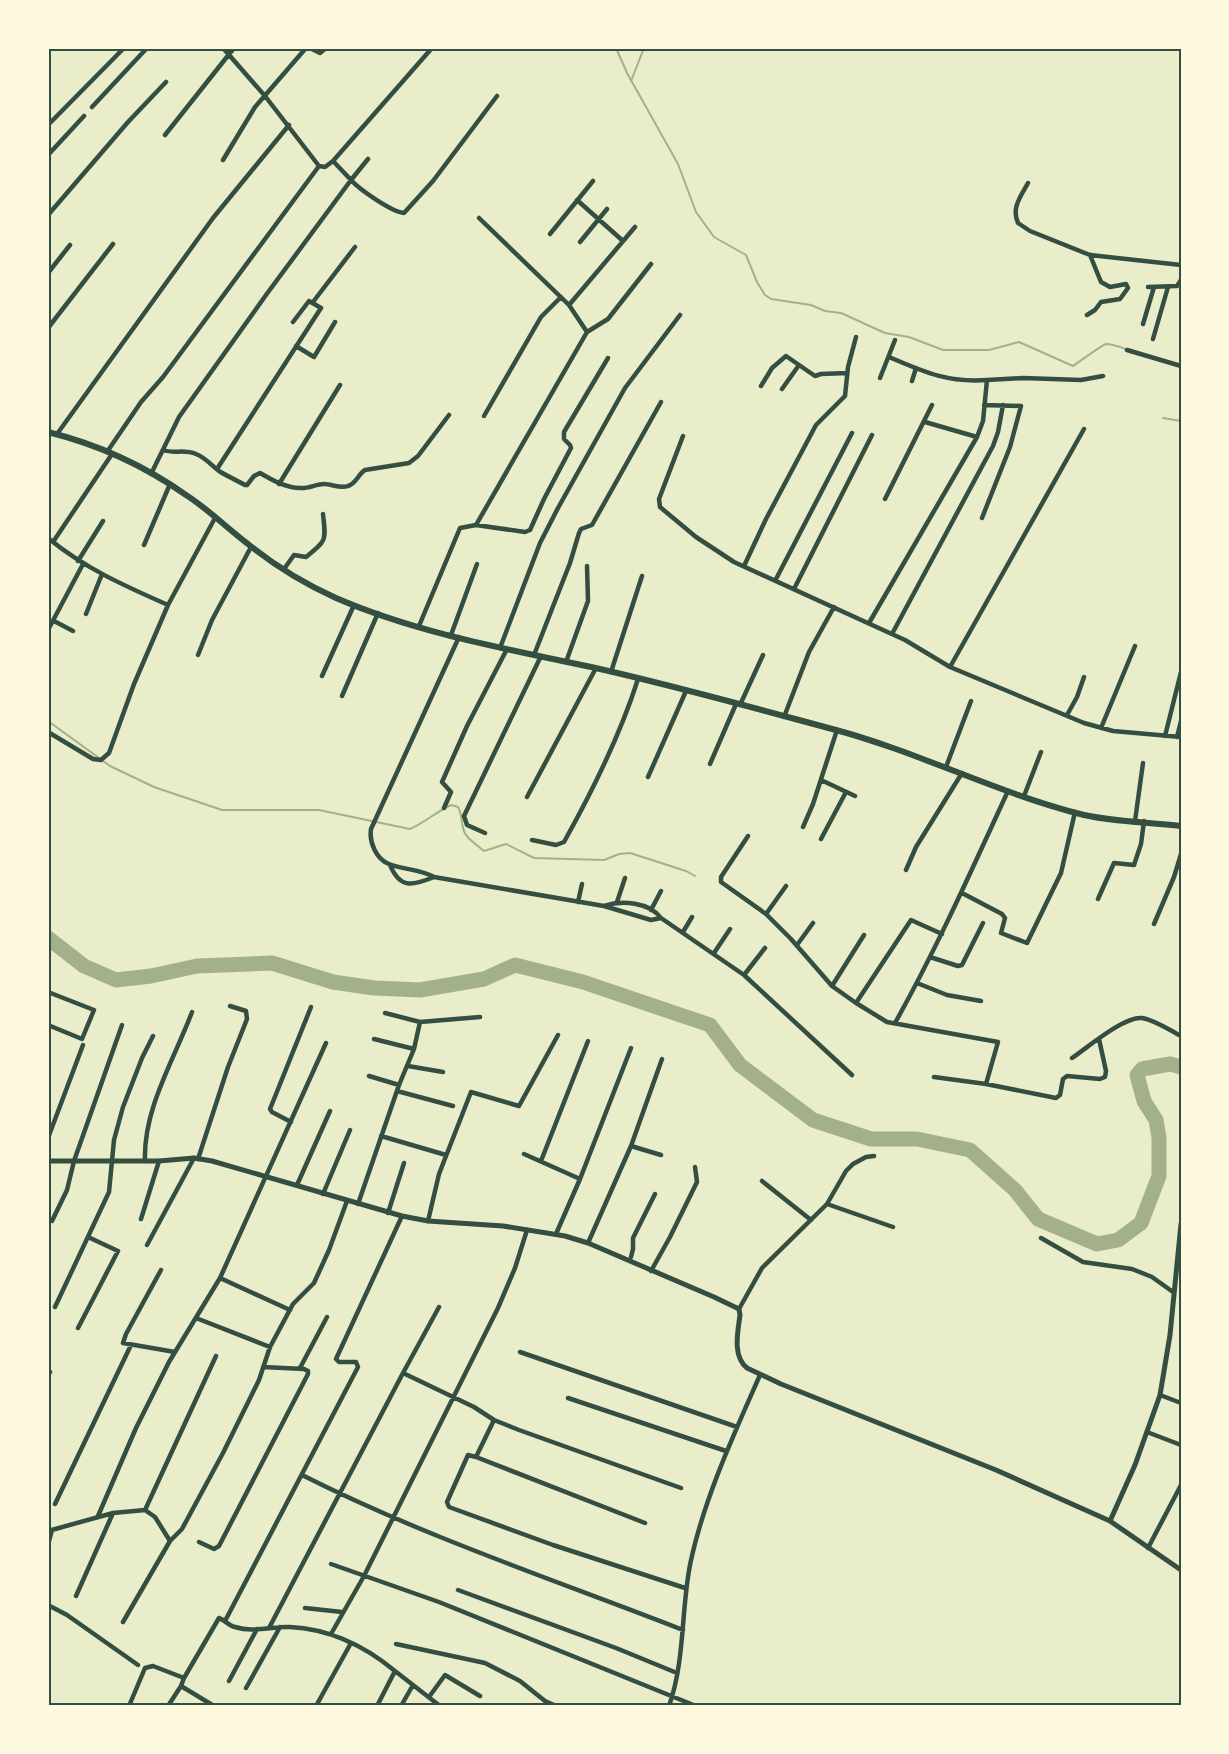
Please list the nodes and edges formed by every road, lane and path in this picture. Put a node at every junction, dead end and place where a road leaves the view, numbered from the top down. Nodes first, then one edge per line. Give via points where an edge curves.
1 (124, 48) edge
2 (147, 48) edge
3 (223, 48) edge
4 (234, 48) edge
5 (308, 48) edge
6 (326, 48) edge
7 (432, 48) edge
8 (230, 55) junction
9 (166, 82) dead end
10 (265, 96) junction
11 (497, 96) dead end
12 (92, 107) dead end
13 (84, 116) dead end
14 (48, 125) edge
15 (289, 125) junction
16 (165, 135) dead end
17 (48, 155) edge
18 (368, 159) dead end
19 (224, 160) dead end
20 (333, 161) junction
21 (319, 166) junction
22 (351, 180) junction
23 (593, 181) dead end
24 (1028, 183) dead end
25 (577, 200) junction
26 (607, 209) dead end
27 (48, 215) edge
28 (479, 218) dead end
29 (598, 219) junction
30 (635, 227) dead end
31 (550, 234) dead end
32 (623, 241) junction
33 (580, 242) dead end
34 (113, 244) dead end
35 (70, 245) dead end
36 (355, 247) dead end
37 (1090, 255) junction
38 (651, 264) dead end
39 (1181, 265) edge
40 (48, 273) edge
41 (1181, 280) edge
42 (1168, 287) junction
43 (561, 297) junction
44 (313, 302) junction
45 (569, 305) junction
46 (680, 315) dead end
47 (1087, 315) dead end
48 (293, 322) dead end
49 (335, 322) dead end
50 (1143, 324) dead end
51 (48, 328) edge
52 (587, 332) junction
53 (856, 337) dead end
54 (1153, 339) dead end
55 (896, 340) dead end
56 (296, 346) junction
57 (1128, 350) dead end
58 (889, 357) junction
59 (608, 358) dead end
60 (799, 364) junction
61 (1181, 366) edge
62 (916, 368) junction
63 (847, 373) junction
64 (1103, 376) dead end
65 (880, 378) dead end
66 (987, 380) junction
67 (912, 381) dead end
68 (340, 385) dead end
69 (761, 386) dead end
70 (782, 389) dead end
71 (661, 402) dead end
72 (932, 405) dead end
73 (984, 405) junction
74 (1003, 405) junction
75 (449, 415) dead end
76 (484, 416) dead end
77 (925, 422) junction
78 (1084, 429) dead end
79 (48, 432) edge
80 (852, 433) dead end
81 (57, 434) junction
82 (873, 435) dead end
83 (683, 436) dead end
84 (977, 437) junction
85 (163, 450) junction
86 (110, 453) junction
87 (217, 470) junction
88 (151, 474) junction
89 (170, 484) junction
90 (279, 484) junction
91 (885, 499) dead end
92 (323, 514) dead end
93 (215, 518) junction
94 (982, 518) dead end
95 (103, 521) dead end
96 (476, 525) junction
97 (50, 540) edge
98 (144, 545) dead end
99 (251, 547) junction
100 (80, 562) junction
101 (477, 564) dead end
102 (587, 566) dead end
103 (744, 566) junction
104 (284, 569) junction
105 (102, 574) junction
106 (642, 576) dead end
107 (776, 579) junction
108 (794, 589) junction
109 (168, 604) junction
110 (354, 605) junction
111 (834, 607) junction
112 (378, 613) junction
113 (86, 614) dead end
114 (54, 621) junction
115 (869, 623) junction
116 (419, 626) junction
117 (48, 630) edge
118 (73, 631) dead end
119 (451, 634) junction
120 (892, 634) junction
121 (459, 637) junction
122 (1135, 646) dead end
123 (503, 648) junction
124 (763, 655) dead end
125 (198, 656) dead end
126 (538, 656) junction
127 (566, 662) junction
128 (950, 667) junction
129 (596, 668) junction
130 (611, 672) junction
131 (1181, 672) edge
132 (322, 676) dead end
133 (1084, 677) dead end
134 (638, 679) junction
135 (686, 691) junction
136 (342, 696) dead end
137 (971, 701) dead end
138 (738, 704) junction
139 (1066, 715) junction
140 (784, 717) junction
141 (1181, 721) edge
142 (1101, 728) junction
143 (837, 730) junction
144 (48, 732) edge
145 (1165, 736) junction
146 (1179, 737) edge
147 (1041, 752) dead end
148 (1143, 763) dead end
149 (710, 764) dead end
150 (946, 767) junction
151 (962, 773) junction
152 (648, 777) dead end
153 (821, 780) junction
154 (1008, 791) junction
155 (846, 792) junction
156 (855, 796) dead end
157 (1023, 796) junction
158 (527, 797) dead end
159 (444, 808) dead end
160 (1075, 812) junction
161 (1135, 821) junction
162 (1144, 821) junction
163 (1181, 825) edge
164 (803, 827) dead end
165 (485, 833) dead end
166 (748, 836) dead end
167 (821, 839) dead end
168 (532, 840) dead end
169 (1181, 854) edge
170 (390, 865) junction
171 (906, 870) dead end
172 (434, 877) junction
173 (625, 878) dead end
174 (582, 884) dead end
175 (786, 886) dead end
176 (662, 891) dead end
177 (962, 893) junction
178 (1098, 899) dead end
179 (578, 902) junction
180 (617, 902) junction
181 (604, 906) junction
182 (651, 910) junction
183 (766, 914) junction
184 (692, 917) dead end
185 (661, 918) junction
186 (813, 923) dead end
187 (983, 923) dead end
188 (1154, 924) dead end
189 (730, 929) dead end
190 (683, 932) junction
191 (942, 934) junction
192 (864, 935) dead end
193 (797, 945) junction
194 (765, 948) dead end
195 (714, 953) junction
196 (930, 957) junction
197 (744, 975) junction
198 (917, 983) junction
199 (832, 986) junction
200 (48, 992) edge
201 (981, 1001) dead end
202 (856, 1004) junction
203 (230, 1006) dead end
204 (311, 1007) dead end
205 (192, 1012) dead end
206 (385, 1013) dead end
207 (480, 1017) dead end
208 (420, 1022) junction
209 (895, 1023) junction
210 (122, 1025) dead end
211 (48, 1026) edge
212 (558, 1035) dead end
213 (153, 1036) dead end
214 (1181, 1036) edge
215 (374, 1039) dead end
216 (1100, 1039) junction
217 (588, 1041) dead end
218 (326, 1043) dead end
219 (83, 1045) dead end
220 (631, 1048) dead end
221 (414, 1049) junction
222 (1072, 1058) dead end
223 (662, 1059) dead end
224 (408, 1066) junction
225 (443, 1072) dead end
226 (852, 1075) dead end
227 (369, 1076) dead end
228 (934, 1077) dead end
229 (986, 1084) junction
230 (399, 1085) junction
231 (397, 1091) junction
232 (453, 1106) dead end
233 (330, 1111) dead end
234 (291, 1122) junction
235 (350, 1130) dead end
236 (381, 1136) junction
237 (48, 1138) edge
238 (631, 1146) junction
239 (524, 1154) dead end
240 (446, 1155) junction
241 (661, 1155) dead end
242 (874, 1155) dead end
243 (196, 1159) junction
244 (48, 1161) edge
245 (75, 1161) junction
246 (113, 1161) junction
247 (145, 1161) junction
248 (159, 1161) junction
249 (541, 1161) junction
250 (404, 1163) dead end
251 (695, 1167) dead end
252 (268, 1176) junction
253 (580, 1179) junction
254 (762, 1181) dead end
255 (297, 1185) junction
256 (323, 1194) junction
257 (655, 1194) dead end
258 (347, 1201) junction
259 (358, 1204) junction
260 (827, 1204) junction
261 (388, 1213) junction
262 (402, 1216) junction
263 (141, 1219) dead end
264 (811, 1220) junction
265 (52, 1221) dead end
266 (428, 1221) junction
267 (1181, 1224) edge
268 (892, 1227) dead end
269 (527, 1230) junction
270 (556, 1234) junction
271 (88, 1237) junction
272 (1041, 1238) dead end
273 (588, 1243) junction
274 (147, 1245) dead end
275 (630, 1260) junction
276 (161, 1270) dead end
277 (651, 1270) junction
278 (220, 1278) junction
279 (1173, 1292) junction
280 (55, 1307) dead end
281 (439, 1307) dead end
282 (738, 1309) junction
283 (290, 1310) junction
284 (327, 1317) dead end
285 (196, 1318) junction
286 (78, 1328) dead end
287 (130, 1345) junction
288 (270, 1347) junction
289 (175, 1352) junction
290 (520, 1352) dead end
291 (216, 1356) dead end
292 (263, 1367) junction
293 (300, 1368) junction
294 (403, 1373) junction
295 (760, 1375) junction
296 (1160, 1395) junction
297 (452, 1397) junction
298 (568, 1398) dead end
299 (1181, 1403) edge
300 (494, 1420) junction
301 (737, 1427) junction
302 (1147, 1432) junction
303 (1181, 1445) edge
304 (726, 1451) junction
305 (476, 1456) junction
306 (303, 1475) junction
307 (1181, 1485) edge
308 (681, 1488) dead end
309 (338, 1493) junction
310 (55, 1504) dead end
311 (145, 1510) junction
312 (113, 1513) junction
313 (98, 1516) junction
314 (392, 1518) junction
315 (1110, 1521) junction
316 (645, 1523) dead end
317 (50, 1531) edge
318 (170, 1541) junction
319 (199, 1542) dead end
320 (48, 1545) edge
321 (1148, 1548) junction
322 (331, 1564) dead end
323 (1181, 1570) edge
324 (364, 1576) junction
325 (685, 1588) dead end
326 (458, 1590) dead end
327 (76, 1596) dead end
328 (48, 1605) edge
329 (305, 1608) dead end
330 (342, 1612) junction
331 (225, 1621) junction
332 (123, 1622) dead end
333 (280, 1627) junction
334 (269, 1628) junction
335 (257, 1629) junction
336 (682, 1630) junction
337 (331, 1634) junction
338 (351, 1643) junction
339 (396, 1644) dead end
340 (138, 1665) dead end
341 (395, 1671) junction
342 (676, 1673) junction
343 (184, 1678) junction
344 (229, 1681) dead end
345 (413, 1685) junction
346 (181, 1686) junction
347 (246, 1689) dead end
348 (480, 1696) dead end
349 (672, 1696) junction
350 (429, 1697) junction
351 (129, 1706) edge
352 (168, 1706) edge
353 (214, 1706) edge
354 (316, 1706) edge
355 (376, 1706) edge
356 (401, 1706) edge
357 (440, 1706) edge
358 (556, 1706) edge
359 (669, 1706) edge
360 (696, 1706) edge

1 - 14 street
2 - 12 street
3 - 8 street
4 - 8 street
5 - 6 street via 320,53
5 - 10 street
7 - 20 street
8 - 10 street
8 - 16 street
9 - 27 street
10 - 15 street
10 - 19 street
11 - 22 street via 404,213 364,193
13 - 17 street
15 - 21 street
15 - 81 street via 213,218
18 - 22 street
20 - 21 street
20 - 22 street
21 - 86 street via 141,402
22 - 85 street via 179,417
23 - 25 street
24 - 37 street via 1016,206 1018,223
25 - 29 street
25 - 31 street
26 - 29 street
28 - 43 street
29 - 32 street
29 - 33 street
30 - 32 street
32 - 45 street
34 - 51 street
35 - 40 street
36 - 44 street
37 - 39 street
37 - 47 street via 1101,282 1110,286 1126,284 1128,288 1120,299 1101,302
38 - 52 street via 608,319
41 - 42 street via 1177,286
42 - 50 street via 1151,287
42 - 54 street
43 - 45 street
43 - 76 street via 541,317
44 - 48 street via 308,302
44 - 56 street via 321,310
45 - 52 street
46 - 123 street via 625,388 558,508 540,543
49 - 56 street via 314,357
52 - 96 street
53 - 63 street
55 - 58 street
56 - 87 street
57 - 61 street
58 - 62 street
58 - 65 street
59 - 96 street via 564,432 571,448 530,530
60 - 63 street via 817,376
60 - 69 street via 783,357
60 - 70 street
62 - 66 street via 957,381
62 - 67 street
63 - 103 street via 845,396 816,424
64 - 66 street via 1082,380
66 - 73 street
68 - 90 street
71 - 126 street via 592,525 579,533
72 - 77 street
73 - 74 street
73 - 84 street
74 - 94 street via 1021,406 1010,447
74 - 120 street via 993,446
75 - 90 street via 409,463 365,470 348,486 325,484 300,489
77 - 84 street
77 - 91 street
78 - 128 street
79 - 81 main road
80 - 107 street
81 - 86 main road
82 - 108 street
83 - 103 street via 659,499 660,507 696,537
84 - 115 street
85 - 87 street via 196,454
85 - 88 street
86 - 88 main road
86 - 97 street
87 - 90 street via 245,485 260,473
88 - 89 main road
89 - 93 main road
89 - 98 street
92 - 104 street via 326,537 322,544 306,557 294,555
93 - 99 main road
93 - 109 street
95 - 100 street
96 - 116 street via 460,529
97 - 100 street
99 - 104 main road
99 - 125 street via 212,620
100 - 105 street
100 - 114 street
101 - 119 street
102 - 127 street via 588,601
103 - 107 street
104 - 110 main road
105 - 109 street
105 - 113 street
106 - 130 street
107 - 108 street
108 - 111 street
109 - 144 street via 105,758 93,759
110 - 112 main road
110 - 132 street
111 - 115 street
111 - 140 street via 809,652
112 - 116 main road
112 - 136 street
114 - 117 street
114 - 118 street
115 - 120 street
116 - 119 main road
119 - 121 main road
120 - 128 street
121 - 123 main road
121 - 170 street via 371,829 373,849
122 - 142 street
123 - 126 main road
123 - 159 street via 442,782 451,792
124 - 138 street
126 - 127 main road
126 - 165 street via 466,807 465,823
127 - 129 main road
128 - 139 street
129 - 130 main road
129 - 158 street
130 - 134 main road
131 - 145 street
133 - 139 street
134 - 135 main road
134 - 168 street via 621,726 564,842 556,845
135 - 138 main road
135 - 152 street
137 - 150 street
138 - 140 main road
138 - 149 street
139 - 142 street
140 - 143 main road
141 - 146 street
142 - 145 street
143 - 150 main road
143 - 153 street
145 - 146 street
147 - 157 street
148 - 161 street
150 - 151 main road
151 - 154 main road
151 - 171 street
153 - 155 street
153 - 164 street
154 - 157 main road
154 - 177 street
155 - 156 street
155 - 167 street
157 - 160 main road
160 - 161 main road
160 - 177 street via 1061,873 1027,943 1001,933 1005,918 1002,914
161 - 162 main road
162 - 163 main road
162 - 178 street via 1135,864 1114,863
166 - 183 street via 720,880
169 - 188 street
170 - 172 street
170 - 172 street via 400,881 419,883
172 - 179 street
173 - 180 street
174 - 179 street
175 - 183 street
176 - 182 street
177 - 191 street
179 - 181 street
180 - 181 street
180 - 182 street
181 - 185 street via 651,920
182 - 185 street
183 - 193 street
184 - 190 street
185 - 190 street
186 - 193 street
187 - 196 street via 962,965
189 - 195 street
190 - 195 street
191 - 196 street
191 - 202 street via 911,920
192 - 199 street
193 - 199 street
194 - 197 street
195 - 197 street
196 - 198 street
197 - 226 street
198 - 201 street via 947,995
198 - 209 street
199 - 202 street
200 - 211 street via 94,1010 82,1039
202 - 209 street
203 - 243 street via 246,1011 248,1019
204 - 234 street via 270,1109
205 - 247 street via 150,1116
206 - 208 street
207 - 208 street
208 - 221 street
209 - 229 street via 998,1042
210 - 245 street
212 - 240 street via 519,1106 471,1092
213 - 246 street via 123,1107
214 - 216 street via 1138,1018
215 - 221 street
216 - 222 street
216 - 229 street via 1105,1077 1067,1076 1059,1097
217 - 249 street
218 - 234 street
219 - 237 street
220 - 253 street
221 - 224 street
223 - 238 street
224 - 225 street
224 - 230 street
227 - 230 street
228 - 229 street
230 - 231 street
231 - 232 street
231 - 236 street
233 - 255 street
234 - 252 street
235 - 256 street
236 - 240 street
236 - 259 street
238 - 241 street
238 - 273 street
239 - 249 street
240 - 266 street
242 - 260 street via 853,1164
243 - 248 street
243 - 252 street
243 - 274 street
244 - 245 street
245 - 246 street
245 - 265 street
246 - 247 street
246 - 271 street via 109,1192
247 - 248 street
248 - 263 street
249 - 253 street
250 - 261 street
251 - 277 street via 697,1182
252 - 255 street
252 - 278 street
253 - 270 street
254 - 264 street
255 - 256 street
256 - 258 street
257 - 275 street via 633,1238
258 - 259 street
258 - 283 street via 314,1283
259 - 261 street
260 - 264 street
260 - 268 street
261 - 262 street
262 - 266 street
262 - 306 street via 336,1359 355,1362 358,1367
264 - 282 street via 762,1268
266 - 269 street
267 - 279 street
269 - 270 street
269 - 297 street via 510,1282
270 - 273 street
271 - 280 street
271 - 286 street via 118,1251
272 - 279 street via 1083,1262 1132,1269
273 - 275 street
275 - 277 street
276 - 287 street via 124,1337 123,1343
277 - 282 street
278 - 283 street
278 - 285 street
279 - 296 street
281 - 294 street
282 - 295 street via 740,1359
283 - 288 street
284 - 293 street
285 - 288 street
285 - 289 street
287 - 289 street
287 - 310 street
288 - 292 street
289 - 313 street via 136,1428
290 - 301 street
291 - 311 street
292 - 293 street
292 - 318 street via 223,1453 182,1528
293 - 319 street via 309,1374 219,1546 214,1549
294 - 297 street
294 - 309 street
295 - 301 street
295 - 315 street via 996,1470
296 - 299 street
296 - 302 street
297 - 300 street
297 - 314 street
298 - 304 street
300 - 305 street
300 - 308 street
301 - 304 street
302 - 303 street
302 - 315 street
304 - 336 street via 690,1565
305 - 316 street
305 - 325 street via 468,1455 447,1502 449,1507
306 - 309 street
306 - 331 street
307 - 321 street
309 - 314 street
309 - 334 street
311 - 312 street
311 - 318 street via 153,1514
312 - 313 street
312 - 327 street
313 - 317 street
314 - 324 street
314 - 336 street
315 - 321 street
317 - 320 street
318 - 332 street
321 - 323 street
322 - 324 street
324 - 330 street
324 - 349 street via 439,1602
326 - 342 street
328 - 340 street
329 - 330 street
330 - 337 street
331 - 335 street via 236,1628
331 - 343 street via 218,1618
333 - 334 street
333 - 337 street
333 - 347 street
334 - 335 street
335 - 344 street
336 - 342 street
337 - 338 street
338 - 341 street
338 - 354 street
339 - 358 street via 485,1663
341 - 345 street
341 - 355 street
342 - 349 street
343 - 346 street
343 - 351 street via 153,1666 145,1668
345 - 350 street
345 - 356 street
346 - 352 street
346 - 353 street
348 - 350 street via 445,1674
349 - 359 street
349 - 360 street
350 - 357 street

